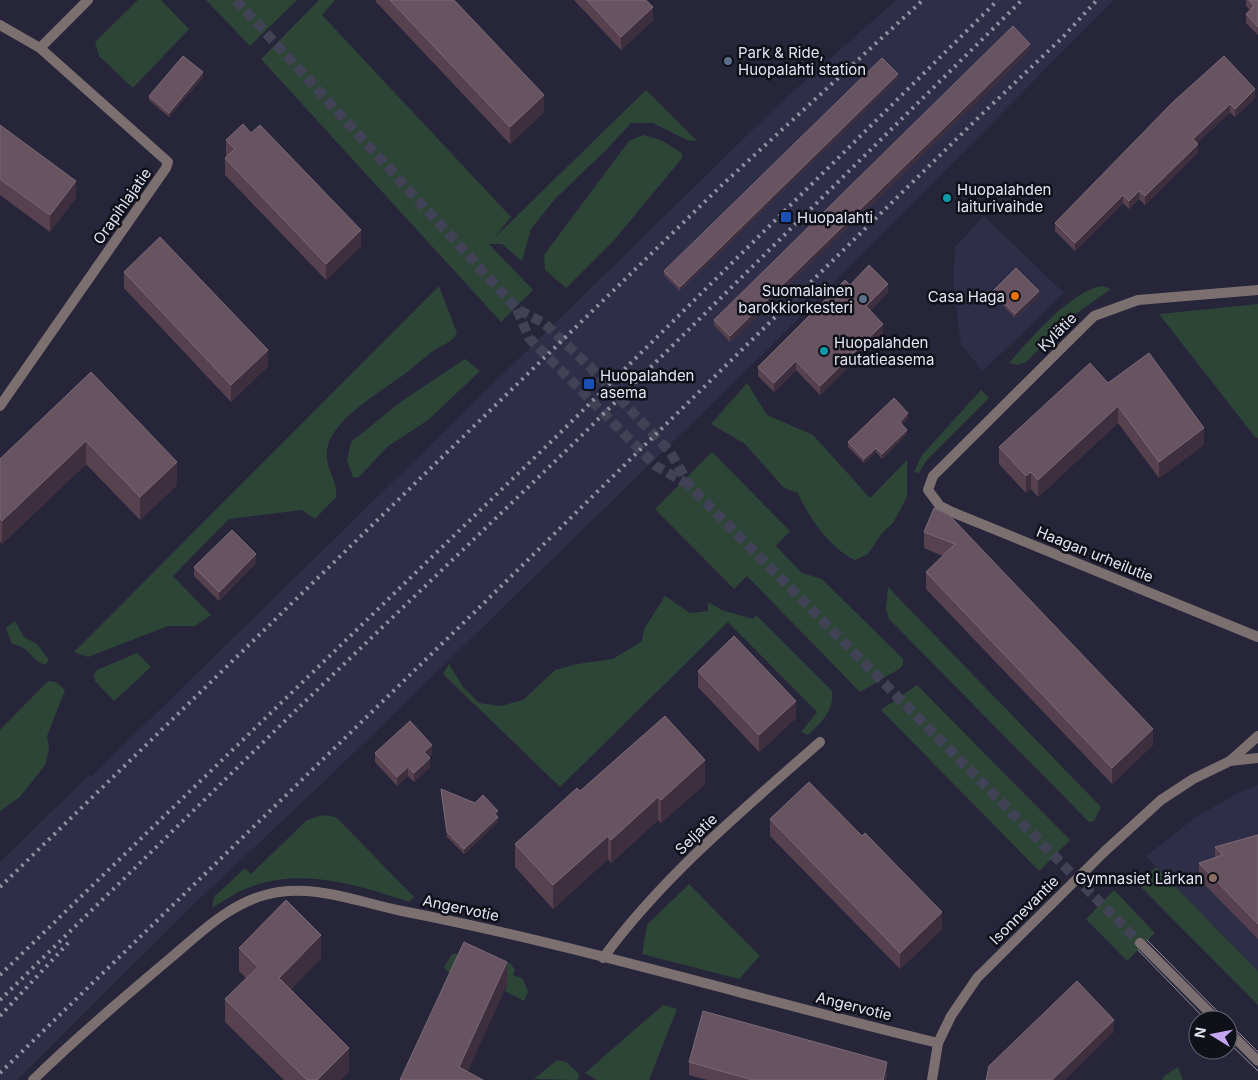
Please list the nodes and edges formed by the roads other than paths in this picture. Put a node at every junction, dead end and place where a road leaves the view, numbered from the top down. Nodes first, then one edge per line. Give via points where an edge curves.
1 (88, 0) edge
2 (0, 25) edge
3 (40, 48) junction
4 (1258, 290) edge
5 (0, 406) edge
6 (928, 490) joint
7 (1258, 637) edge
8 (1258, 736) edge
9 (820, 742) dead end
10 (1258, 758) edge
11 (1230, 761) junction
12 (1140, 943) tunnel mouth
13 (603, 958) junction
14 (1207, 1010) edge
15 (1238, 1041) edge
16 (938, 1043) junction
17 (1258, 1061) edge
18 (33, 1080) edge
19 (932, 1080) edge

1 - 3 street
2 - 3 street
3 - 5 street, Orapihlajatie via 168,162
4 - 6 street, Kylätie via 1138,300 1094,316 933,476
6 - 7 street, Haagan urheilutie via 940,506 952,512
8 - 11 street, Isonnevantie
9 - 13 street, Seljatie via 716,834 631,919
10 - 11 street, Isonnevantie
11 - 16 street, Isonnevantie via 1161,800 1104,852 977,978 951,1016
12 - 14 street
13 - 16 street, Angervotie
13 - 18 street, Angervotie via 337,895 311,891 264,895 213,923 109,1009
15 - 17 street
16 - 19 street, Isonnevantie

